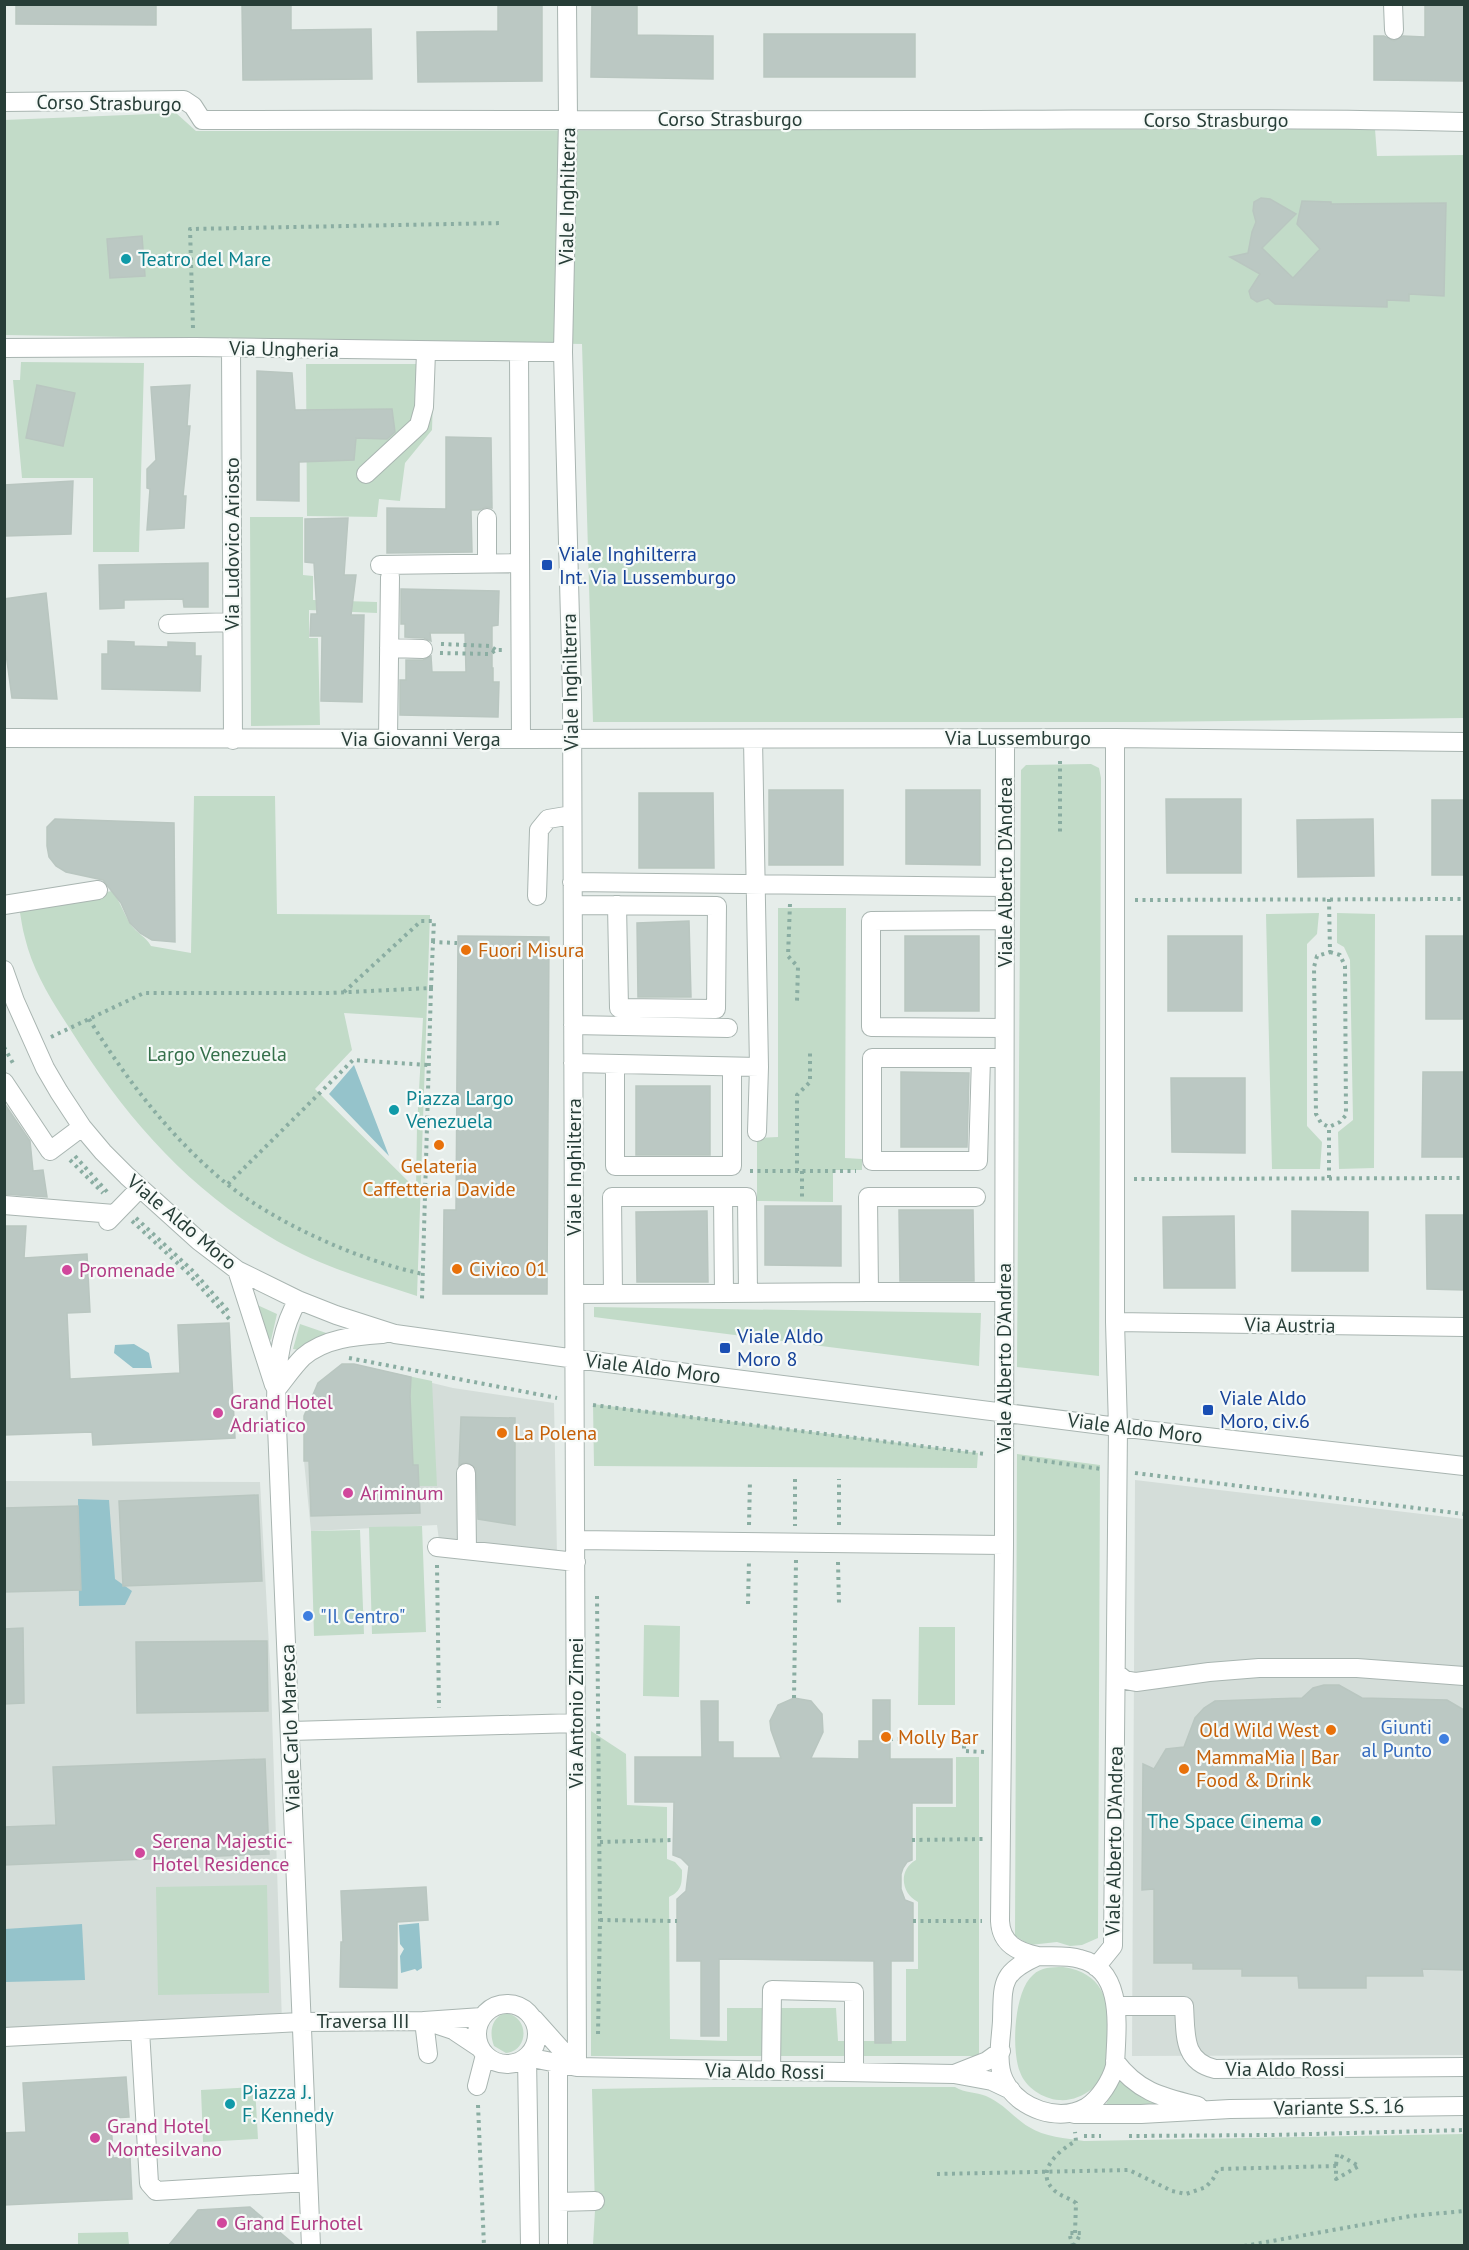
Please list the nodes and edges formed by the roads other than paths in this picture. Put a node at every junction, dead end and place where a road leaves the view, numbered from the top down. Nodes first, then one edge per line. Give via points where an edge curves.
1 (567, 4) edge
2 (1393, 4) edge
3 (1394, 30) dead end
4 (4, 102) edge
5 (568, 119) junction
6 (1464, 122) edge
7 (4, 348) edge
8 (231, 348) junction
9 (426, 351) junction
10 (519, 352) junction
11 (563, 352) junction
12 (366, 474) dead end
13 (488, 518) dead end
14 (520, 563) junction
15 (487, 564) junction
16 (232, 622) junction
17 (168, 624) dead end
18 (389, 648) junction
19 (423, 649) road end
20 (4, 738) edge
21 (1115, 738) junction
22 (388, 739) junction
23 (521, 739) junction
24 (753, 739) junction
25 (1005, 739) junction
26 (233, 740) junction
27 (571, 740) junction
28 (1464, 742) edge
29 (572, 815) junction
30 (572, 882) junction
31 (756, 884) junction
32 (1005, 886) junction
33 (98, 890) dead end
34 (537, 896) dead end
35 (4, 905) edge
36 (573, 905) junction
37 (617, 905) junction
38 (1005, 920) junction
39 (4, 970) edge
40 (573, 1025) junction
41 (871, 1027) junction
42 (728, 1028) dead end
43 (1005, 1028) junction
44 (872, 1058) junction
45 (981, 1058) junction
46 (1004, 1058) junction
47 (573, 1064) junction
48 (615, 1065) junction
49 (759, 1066) junction
50 (732, 1067) junction
51 (4, 1082) edge
52 (82, 1127) junction
53 (758, 1132) dead end
54 (140, 1188) junction
55 (723, 1197) junction
56 (976, 1197) dead end
57 (4, 1205) edge
58 (237, 1270) junction
59 (1004, 1292) junction
60 (724, 1293) junction
61 (748, 1293) junction
62 (869, 1293) junction
63 (575, 1294) junction
64 (613, 1294) junction
65 (298, 1300) junction
66 (1115, 1322) junction
67 (1464, 1328) edge
68 (395, 1334) junction
69 (576, 1359) junction
70 (276, 1390) junction
71 (1004, 1412) junction
72 (1118, 1427) junction
73 (1464, 1466) edge
74 (466, 1473) dead end
75 (576, 1540) junction
76 (1004, 1545) junction
77 (437, 1547) road end
78 (464, 1550) junction
79 (576, 1562) junction
80 (1116, 1673) junction
81 (1464, 1676) edge
82 (576, 1723) junction
83 (291, 1731) junction
84 (1038, 1956) junction
85 (1096, 1967) junction
86 (1116, 2006) junction
87 (482, 2017) junction
88 (533, 2018) junction
89 (424, 2021) junction
90 (301, 2022) junction
91 (140, 2030) junction
92 (4, 2037) edge
93 (1000, 2051) junction
94 (483, 2052) junction
95 (428, 2054) dead end
96 (527, 2057) junction
97 (1115, 2061) junction
98 (558, 2063) junction
99 (577, 2067) junction
100 (1464, 2067) edge
101 (771, 2071) junction
102 (854, 2072) junction
103 (954, 2074) junction
104 (477, 2086) road end
105 (1011, 2090) junction
106 (1464, 2106) edge
107 (1214, 2109) junction
108 (1066, 2114) junction
109 (308, 2182) junction
110 (595, 2201) dead end
111 (558, 2202) junction
112 (311, 2246) edge
113 (530, 2246) edge
114 (558, 2246) edge

1 - 5 street, Viale Inghilterra
2 - 3 street
4 - 5 street, Corso Strasburgo via 184,100 202,120
5 - 6 street, Corso Strasburgo
5 - 11 street, Viale Inghilterra
7 - 8 street, Via Ungheria
8 - 9 street, Via Ungheria
8 - 16 street, Via Ludovico Ariosto
9 - 10 street, Via Ungheria
9 - 12 street via 424,407 419,425
10 - 11 street, Via Ungheria
10 - 14 street, Via Giovanni Verga
11 - 27 street, Viale Inghilterra
13 - 15 street
14 - 15 street
14 - 23 street, Via Giovanni Verga
15 - 18 street via 385,571
16 - 17 street
16 - 26 street, Via Ludovico Ariosto
18 - 19 street
18 - 22 street
20 - 26 street, Via Giovanni Verga
21 - 25 street, Via Lussemburgo
21 - 28 street, Via Lussemburgo
21 - 66 street, Viale Alberto D'Andrea
22 - 23 street, Via Giovanni Verga
22 - 26 street, Via Giovanni Verga
23 - 27 street, Via Lussemburgo
24 - 25 street, Via Lussemburgo
24 - 27 street, Via Lussemburgo
24 - 31 street
25 - 32 street, Viale Alberto D'Andrea
27 - 29 street, Viale Inghilterra
29 - 30 street, Viale Inghilterra
29 - 34 street via 548,819 539,830
30 - 31 street
30 - 36 street, Viale Inghilterra
31 - 32 street
31 - 49 street
32 - 38 street, Viale Alberto D'Andrea
33 - 35 street
36 - 37 street
36 - 40 street, Viale Inghilterra
37 - 37 street via 717,906 716,1009 619,1008
38 - 41 street via 871,921
38 - 43 street, Viale Alberto D'Andrea
39 - 52 street, Viale Aldo Moro via 34,1045
40 - 42 street
40 - 47 street, Viale Inghilterra
41 - 43 street
41 - 44 street
43 - 46 street, Viale Alberto D'Andrea
44 - 45 street
44 - 45 street via 872,1161 978,1161
45 - 46 street
46 - 59 street, Viale Alberto D'Andrea
47 - 48 street
47 - 63 street, Viale Inghilterra
48 - 50 street
48 - 50 street via 615,1166 732,1166
49 - 50 street
49 - 53 street
51 - 52 street via 50,1151
52 - 54 street, Viale Aldo Moro
54 - 57 street via 111,1218
54 - 58 street, Viale Aldo Moro
55 - 60 street
55 - 61 street via 747,1197
55 - 64 street via 612,1197
56 - 62 street via 868,1197
58 - 65 street, Viale Aldo Moro
58 - 70 street, Viale Carlo Maresca
59 - 62 street
59 - 71 street, Viale Alberto D'Andrea
60 - 61 street
60 - 64 street
61 - 62 street
63 - 64 street
63 - 69 street, Viale Inghilterra
65 - 68 street, Viale Aldo Moro
65 - 70 street, Viale Carlo Maresca via 288,1316
66 - 67 street, Via Austria
66 - 72 street, Viale Alberto D'Andrea
68 - 69 street, Viale Aldo Moro
68 - 70 street via 349,1337 324,1346 304,1357
69 - 71 street, Viale Aldo Moro
69 - 75 street, Via Antonio Zimei
70 - 83 street, Viale Carlo Maresca
71 - 72 street, Viale Aldo Moro
71 - 76 street, Viale Alberto D'Andrea
72 - 73 street, Viale Aldo Moro
72 - 80 street, Viale Alberto D'Andrea
74 - 78 street
75 - 76 street
75 - 79 street, Via Antonio Zimei
76 - 84 street, Viale Alberto D'Andrea via 1000,1921 1002,1933 1013,1948
77 - 78 street
78 - 79 street
79 - 82 street, Via Antonio Zimei
80 - 81 street via 1136,1682 1259,1668 1357,1668
80 - 85 street, Viale Alberto D'Andrea via 1113,1946
82 - 83 street
82 - 99 street, Via Antonio Zimei
83 - 90 street, Viale Carlo Maresca
84 - 85 street via 1076,1958
84 - 93 street via 1017,1966 1004,1983
85 - 86 street via 1109,1984
86 - 97 street
86 - 100 street, Via Aldo Rossi via 1184,2006 1186,2043 1203,2066 1215,2069
87 - 88 street via 498,2005 507,2004 526,2010
87 - 89 street, Traversa III
87 - 94 street via 477,2032
88 - 96 street via 537,2043
88 - 99 street
89 - 90 street, Traversa III
89 - 94 street, Traversa III via 453,2030
89 - 95 street
90 - 91 street
90 - 109 street, Viale Carlo Maresca
91 - 92 street
91 - 109 street via 149,2183 156,2191
93 - 103 street, Via Aldo Rossi via 987,2061
93 - 105 street via 1002,2074
94 - 96 street via 501,2064
94 - 104 street
96 - 98 street, Via Aldo Rossi
96 - 113 street
97 - 107 street, Variante S.S. 16 via 1144,2089
97 - 108 street via 1110,2080 1093,2102
98 - 99 street, Via Aldo Rossi
98 - 111 street
99 - 101 street, Via Aldo Rossi
101 - 102 street, Via Aldo Rossi
101 - 102 street via 772,1990 854,1992
102 - 103 street, Via Aldo Rossi
103 - 105 street, Via Aldo Rossi via 992,2081
105 - 108 street via 1034,2109
106 - 107 street, Variante S.S. 16
107 - 108 street, Variante S.S. 16
109 - 112 street, Viale Carlo Maresca
110 - 111 street
111 - 114 street

